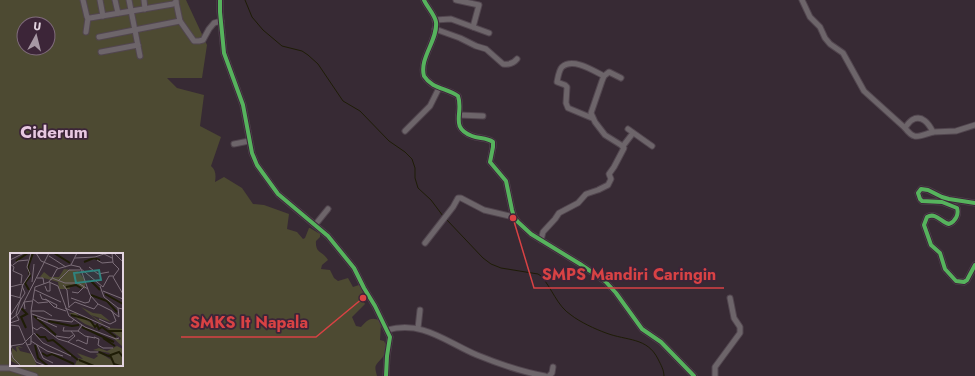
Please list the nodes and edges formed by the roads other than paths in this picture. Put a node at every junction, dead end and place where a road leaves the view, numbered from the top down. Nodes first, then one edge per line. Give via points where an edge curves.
1 (83, 0) edge
2 (100, 0) edge
3 (116, 0) edge
4 (129, 0) edge
5 (144, 0) edge
6 (160, 0) edge
7 (220, 0) edge
8 (424, 0) edge
9 (456, 0) edge
10 (802, 0) edge
11 (176, 1) edge
12 (160, 6) junction
13 (146, 9) junction
14 (132, 11) junction
15 (118, 13) junction
16 (103, 16) junction
17 (88, 18) junction
18 (435, 20) junction
19 (180, 21) junction
20 (221, 23) junction
21 (473, 27) junction
22 (435, 29) junction
23 (135, 30) junction
24 (86, 32) dead end
25 (489, 33) dead end
26 (99, 37) dead end
27 (138, 45) junction
28 (101, 52) dead end
29 (140, 56) dead end
30 (517, 59) dead end
31 (604, 76) junction
32 (621, 78) dead end
33 (439, 88) junction
34 (459, 115) junction
35 (484, 116) dead end
36 (592, 118) junction
37 (975, 125) edge
38 (905, 128) junction
39 (628, 129) dead end
40 (405, 131) dead end
41 (933, 132) junction
42 (633, 133) junction
43 (249, 141) junction
44 (234, 144) dead end
45 (623, 146) junction
46 (652, 146) dead end
47 (975, 203) edge
48 (328, 209) dead end
49 (514, 217) junction
50 (315, 225) junction
51 (541, 240) junction
52 (425, 243) dead end
53 (975, 265) edge
54 (730, 298) dead end
55 (420, 310) dead end
56 (418, 328) junction
57 (387, 330) junction
58 (553, 367) dead end
59 (0, 368) edge
60 (35, 376) edge
61 (386, 376) edge
62 (545, 376) edge
63 (549, 376) edge
64 (694, 376) edge
65 (715, 376) edge

1 - 17 street
2 - 16 street
3 - 15 street
4 - 14 street
5 - 13 street
6 - 12 street
7 - 20 street
8 - 18 street
9 - 21 street via 480,5
10 - 38 street via 825,38 843,53 864,91
11 - 12 street
11 - 19 street
12 - 13 street
13 - 14 street
14 - 15 street
14 - 23 street
15 - 16 street
16 - 17 street
17 - 24 street
18 - 21 street via 451,19
18 - 22 street
19 - 20 street via 196,41 203,40 212,26
19 - 23 street
20 - 43 street via 224,53 243,105
21 - 25 street
22 - 30 street via 486,49 503,64 513,63
22 - 33 street via 423,71 425,79
23 - 26 street
23 - 27 street
27 - 28 street
27 - 29 street
31 - 32 street via 609,72
31 - 36 street via 591,110
31 - 36 street via 579,64 565,65 559,72 557,82 567,87 568,108
33 - 34 street via 458,96
33 - 40 street via 430,106
34 - 35 street
34 - 49 street via 459,126 462,131 493,142 490,162 506,181
36 - 45 street via 605,135
37 - 41 street via 956,131
38 - 41 street via 914,136
38 - 41 street via 913,120 920,118 926,121
39 - 42 street
42 - 45 street
42 - 46 street
43 - 44 street
43 - 50 street via 257,165 274,189
45 - 51 street via 623,151 609,174 609,183 600,190 586,194 578,203 559,213 543,232
47 - 53 street via 942,198 928,190 921,189 918,193 922,202 942,202 957,208 956,218 949,224 933,215 925,221 925,230 931,245 940,253 945,269 956,280 964,282
48 - 50 street
49 - 51 street
49 - 52 street via 484,210 458,198
50 - 57 street via 328,236 354,268
51 - 64 street via 605,281 642,330 662,342
54 - 65 street via 740,333 715,367
55 - 56 street
56 - 57 street
56 - 62 street via 489,360
57 - 61 street via 390,340
58 - 63 street
59 - 60 street via 10,368

